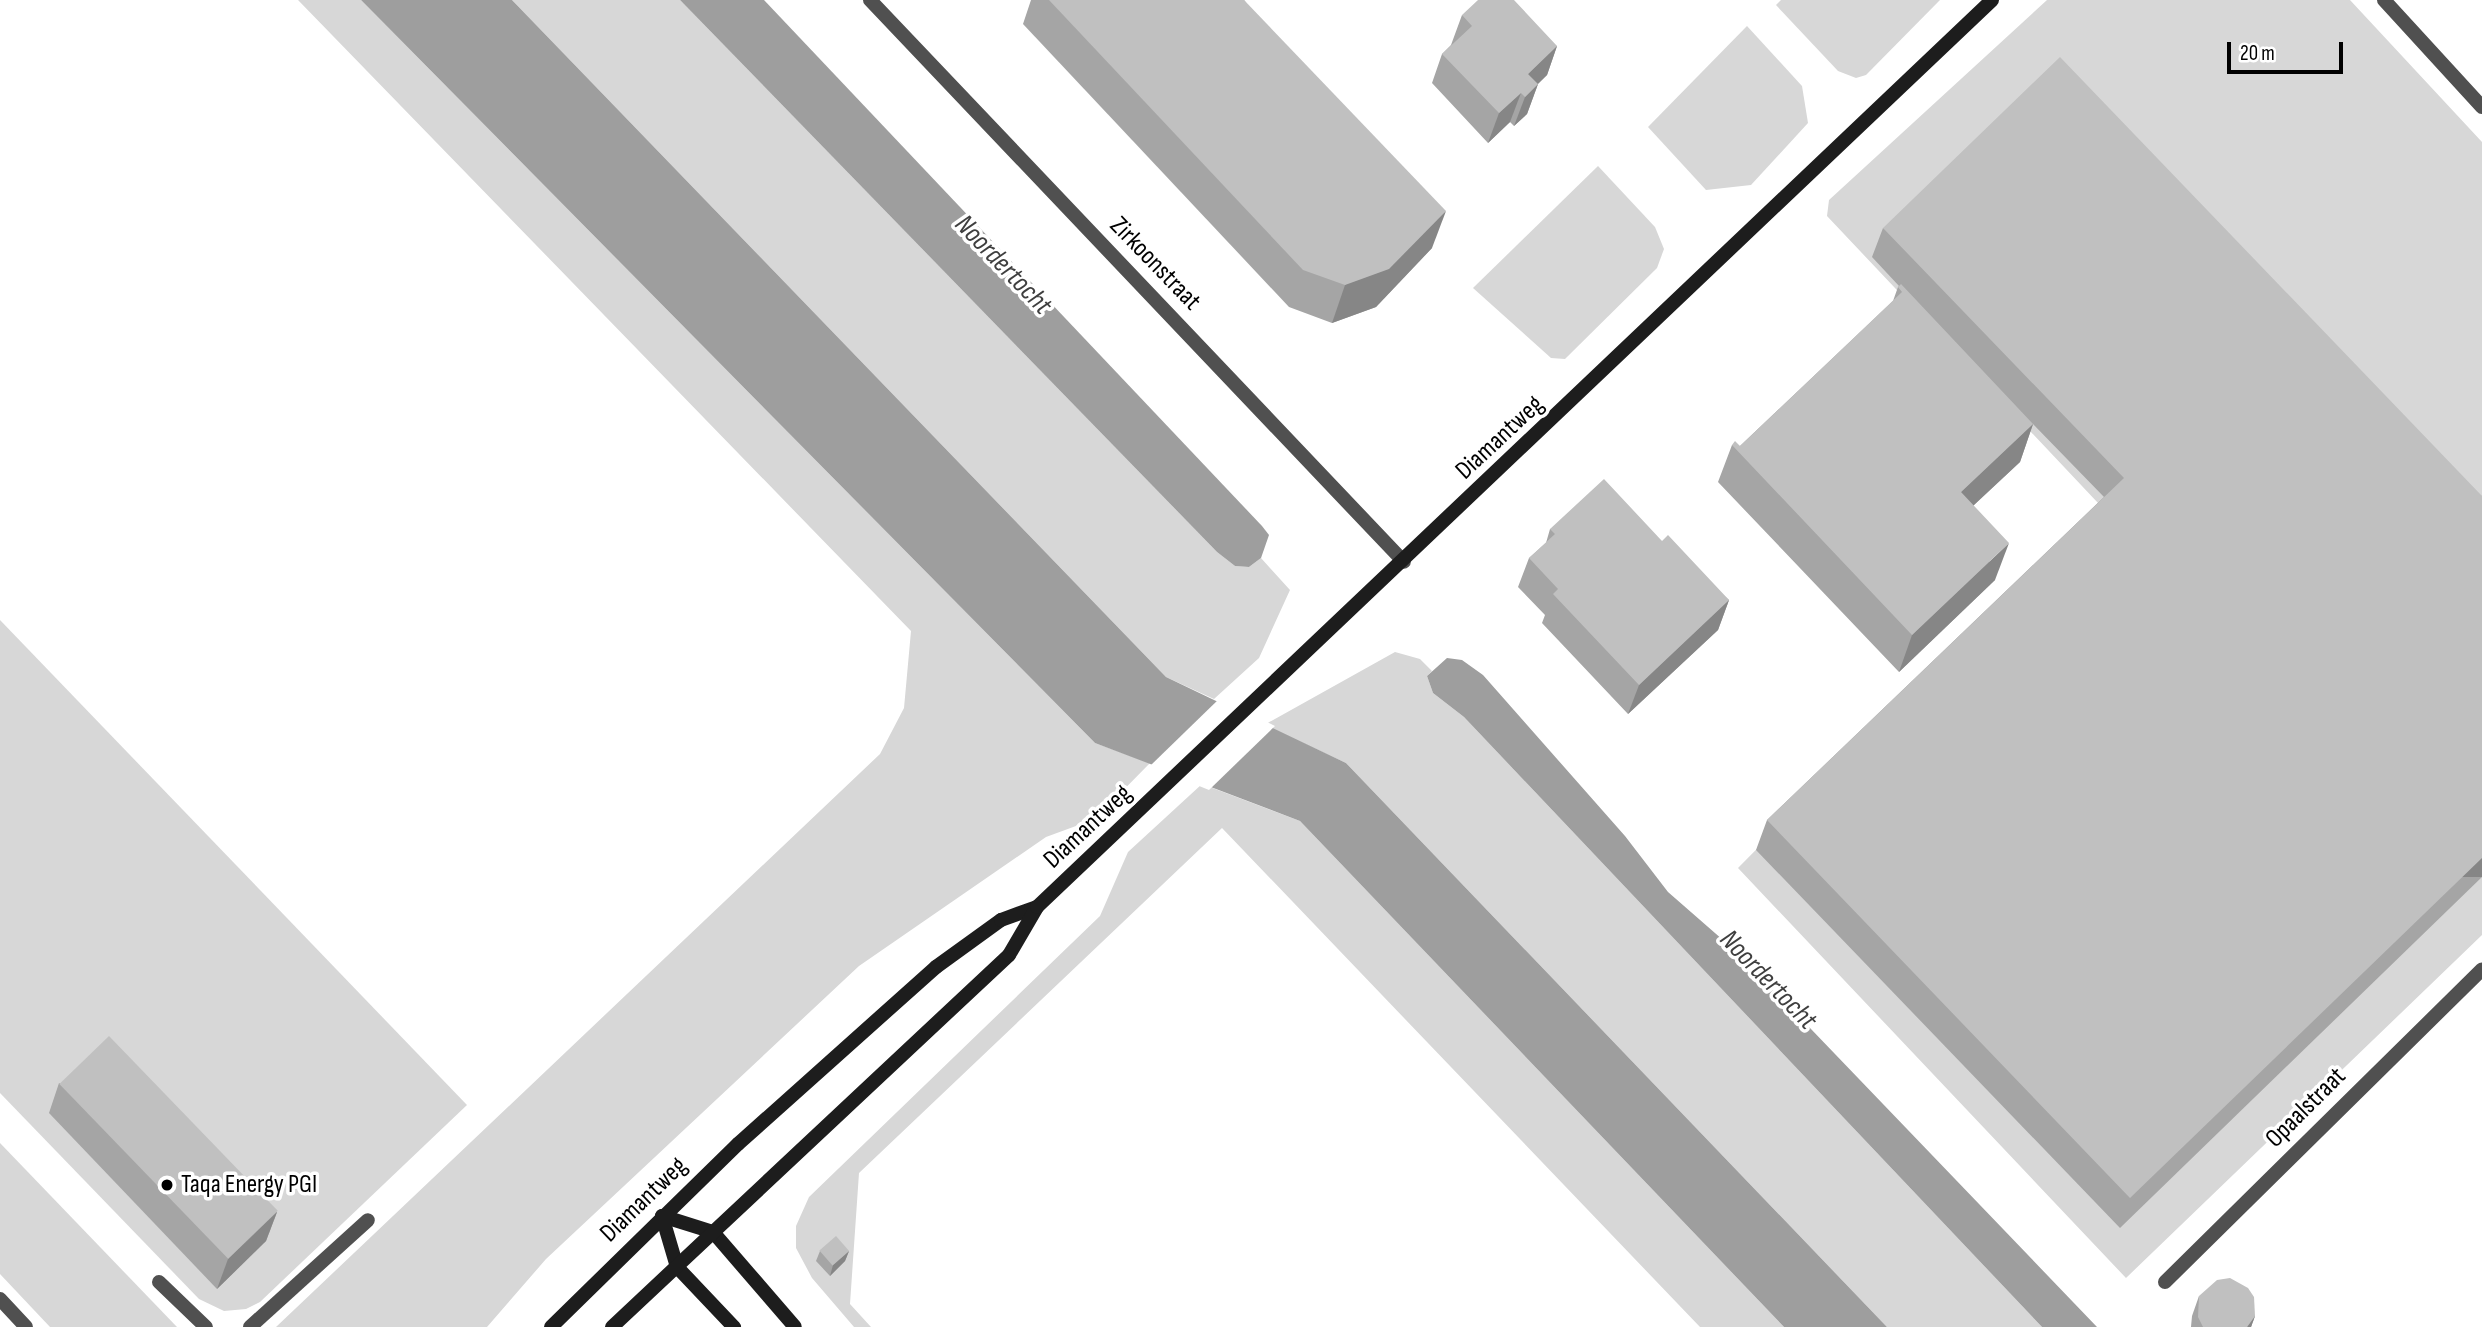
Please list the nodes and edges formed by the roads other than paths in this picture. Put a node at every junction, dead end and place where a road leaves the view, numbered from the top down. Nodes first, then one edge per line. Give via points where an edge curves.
1 (870, 0) edge
2 (1992, 0) edge
3 (2384, 0) edge
4 (2482, 107) edge
5 (1404, 562) junction
6 (1037, 907) junction
7 (2482, 969) edge
8 (662, 1216) junction
9 (368, 1220) dead end
10 (713, 1232) junction
11 (677, 1267) junction
12 (159, 1282) dead end
13 (2165, 1282) dead end
14 (0, 1300) edge
15 (26, 1327) edge
16 (205, 1327) edge
17 (250, 1327) edge
18 (551, 1327) edge
19 (612, 1327) edge
20 (734, 1327) edge
21 (795, 1327) edge

1 - 5 street, Zirkoonstraat
2 - 5 street, Diamantweg
3 - 4 street
5 - 6 street, Diamantweg
6 - 8 street, Diamantweg via 1001,920 936,967
6 - 10 street, Diamantweg via 1009,955
7 - 13 street, Opaalstraat
8 - 10 street
8 - 11 street
8 - 18 street, Diamantweg
9 - 17 street
10 - 11 street, Diamantweg
10 - 21 street
11 - 19 street, Diamantweg
11 - 20 street
12 - 16 street
14 - 15 street

